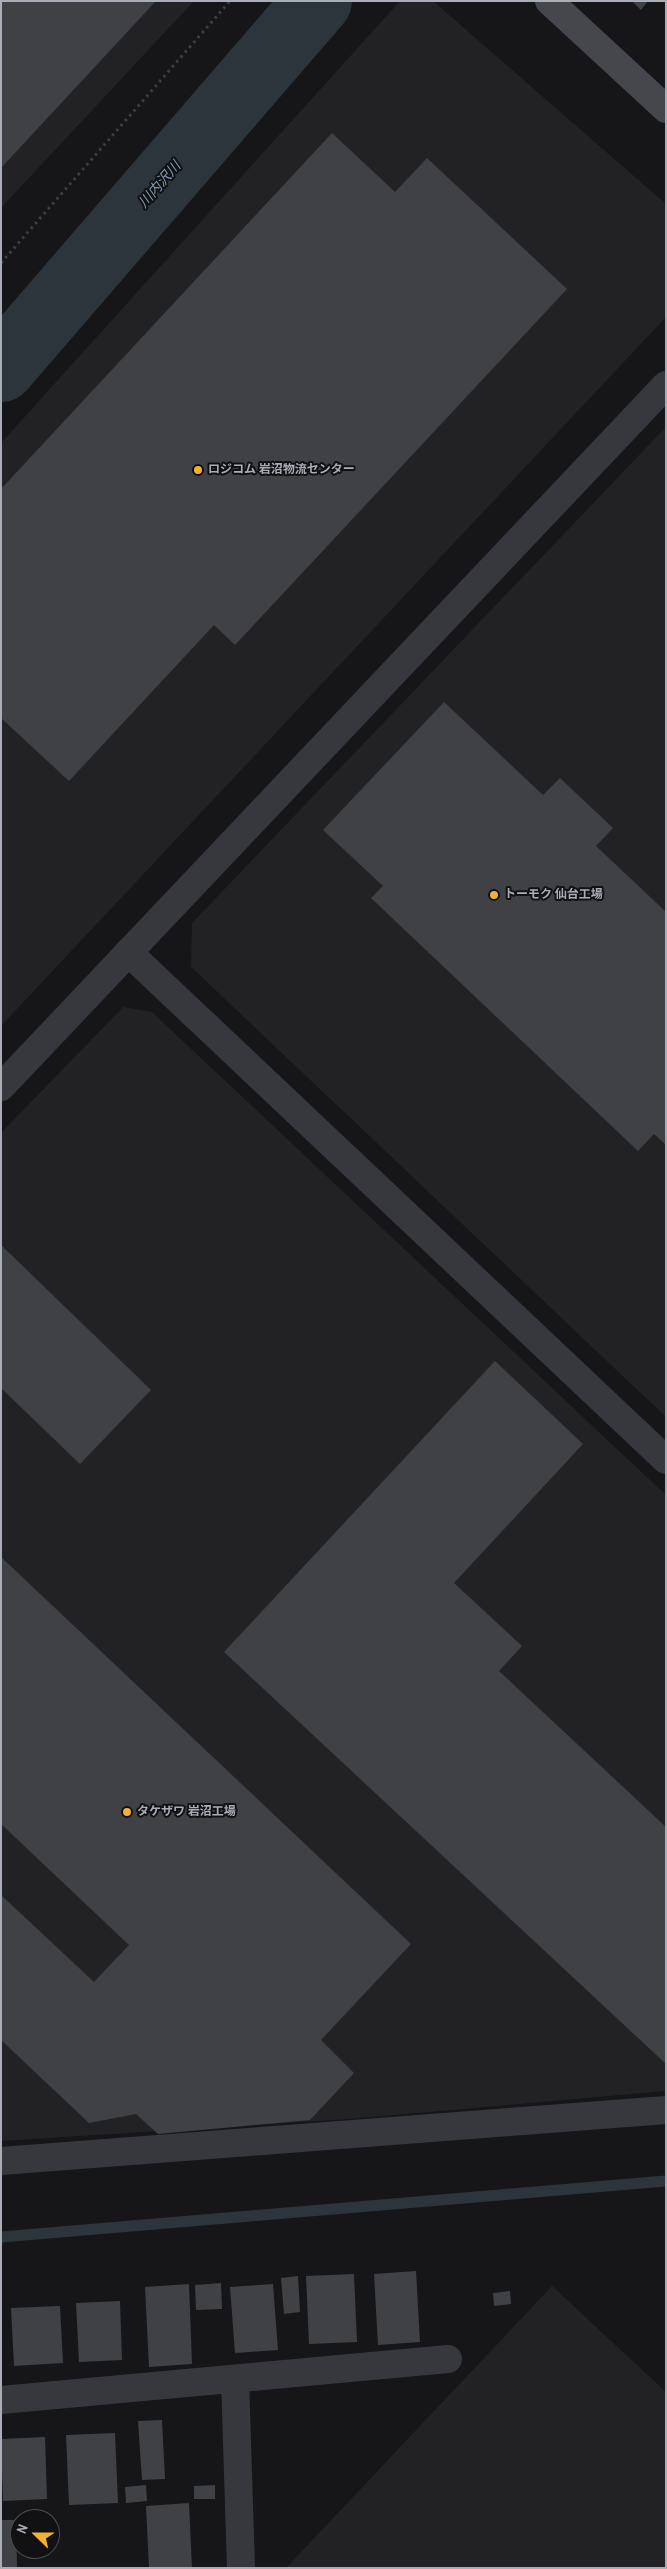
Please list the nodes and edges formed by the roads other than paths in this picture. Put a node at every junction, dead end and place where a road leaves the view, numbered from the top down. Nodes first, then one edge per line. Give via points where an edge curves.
1 (549, 1) edge
2 (666, 110) edge
3 (666, 385) edge
4 (128, 952) junction
5 (1, 1087) edge
6 (666, 1460) edge
7 (666, 2110) edge
8 (1, 2161) edge
9 (448, 2360) dead end
10 (235, 2379) junction
11 (1, 2400) edge
12 (241, 2568) edge

1 - 2 street
3 - 4 street
4 - 5 street
4 - 6 street
7 - 8 street
9 - 10 street
10 - 11 street
10 - 12 street

